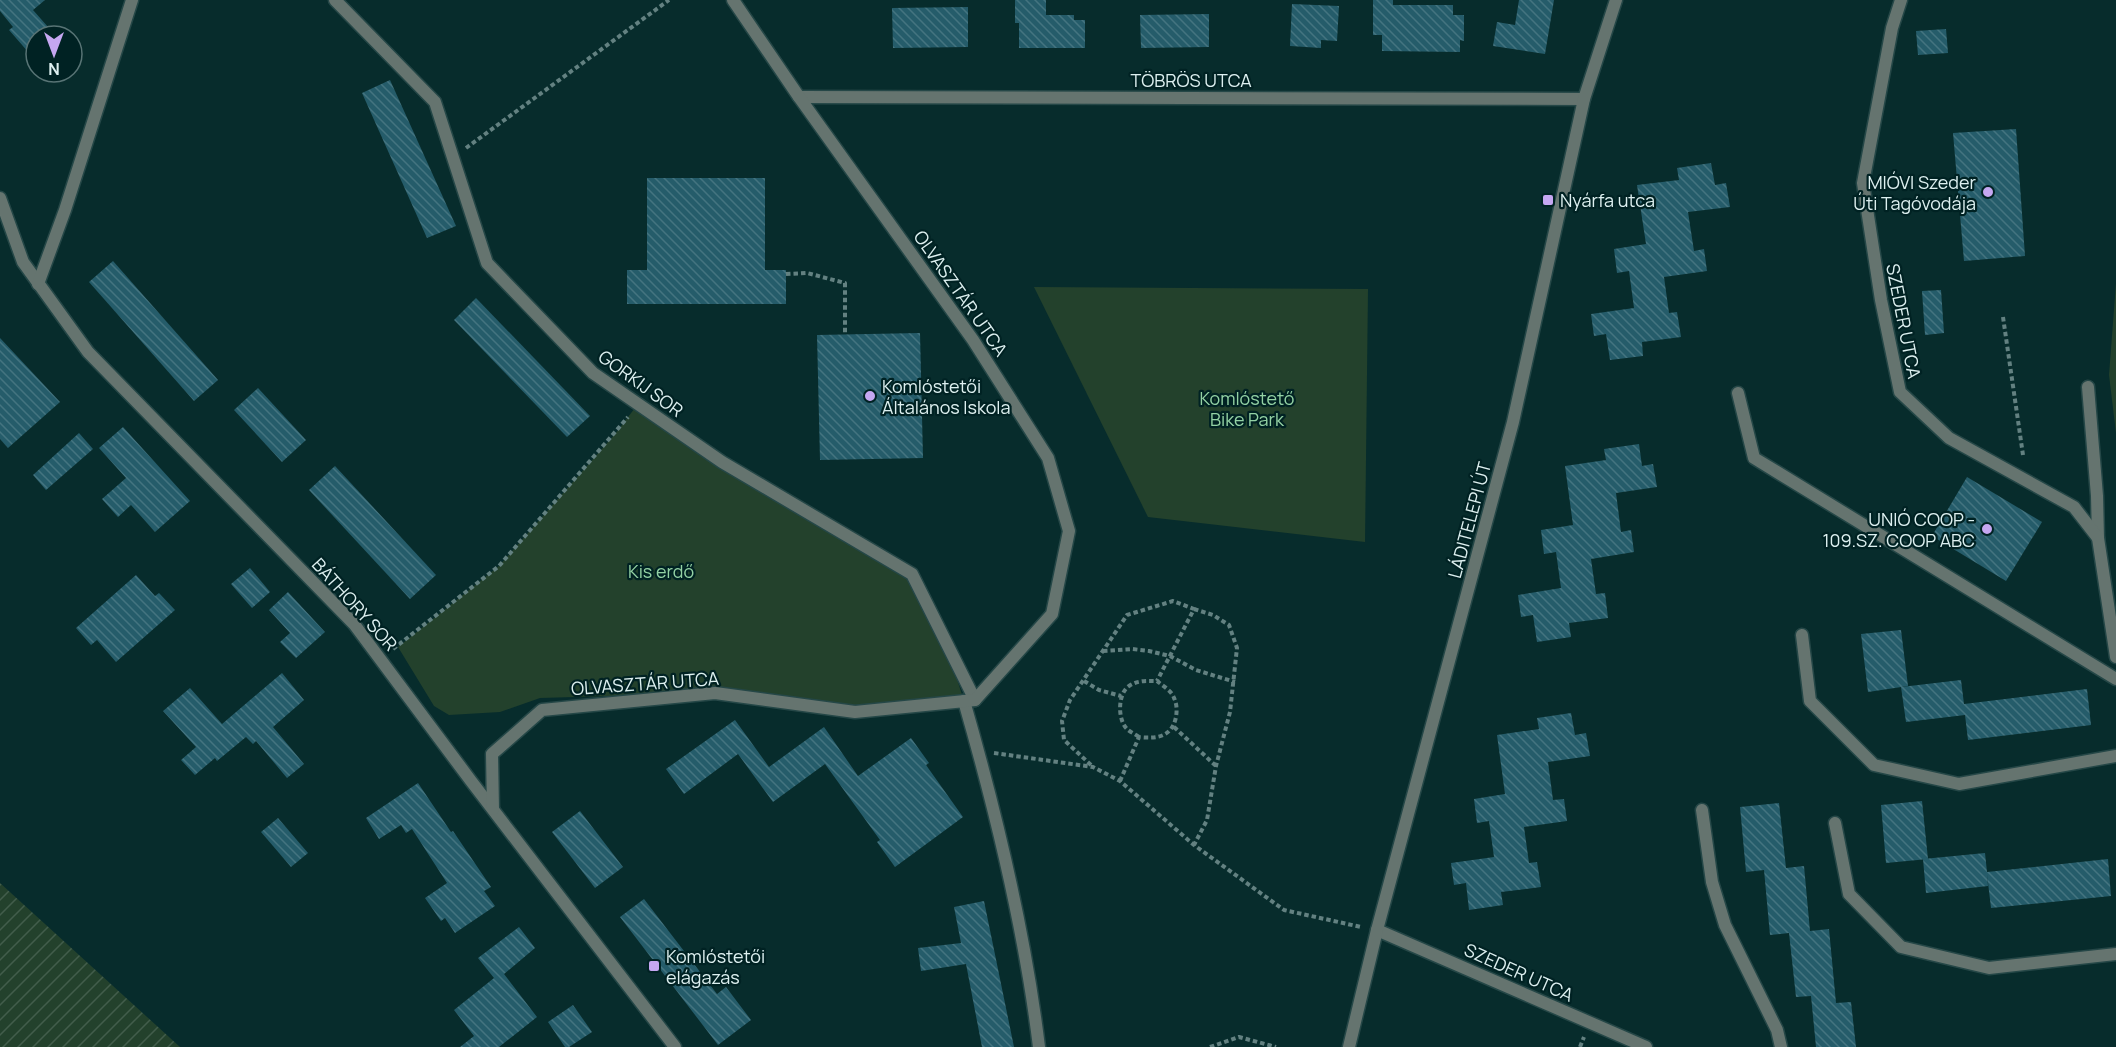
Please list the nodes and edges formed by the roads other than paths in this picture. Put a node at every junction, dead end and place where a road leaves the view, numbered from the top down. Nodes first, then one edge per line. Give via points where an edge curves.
1 (132, 0) edge
2 (335, 0) edge
3 (734, 0) edge
4 (1616, 0) edge
5 (1901, 0) edge
6 (799, 97) junction
7 (1584, 99) junction
8 (0, 198) edge
9 (38, 284) junction
10 (2088, 387) dead end
11 (1738, 393) dead end
12 (2098, 538) junction
13 (1802, 635) dead end
14 (2116, 657) edge
15 (2116, 679) edge
16 (969, 700) junction
17 (2116, 756) edge
18 (493, 809) junction
19 (1702, 810) dead end
20 (1835, 823) dead end
21 (1377, 930) junction
22 (2116, 954) edge
23 (675, 1047) edge
24 (1039, 1047) edge
25 (1349, 1047) edge
26 (1646, 1047) edge
27 (1781, 1047) edge

1 - 9 street
2 - 16 street, GORKIJ SOR via 435,102 487,263 593,374 722,462 912,574
3 - 6 street, OLVASZTÁR UTCA
4 - 7 street, LÁDITELEPI ÚT
5 - 12 street, SZEDER UTCA via 1892,28 1863,183 1900,392 1949,438 2074,507
6 - 7 street, TÖBRÖS UTCA
6 - 16 street, OLVASZTÁR UTCA via 973,340 1048,458 1069,531 1052,614
7 - 21 street, LÁDITELEPI ÚT via 1514,422
8 - 9 street, BÁTHORY SOR via 23,261
9 - 18 street, BÁTHORY SOR via 88,352 354,624
10 - 12 street
11 - 15 street via 1754,458
12 - 14 street, SZEDER UTCA
13 - 17 street via 1810,701 1874,765 1959,784
16 - 18 street, OLVASZTÁR UTCA via 855,712 715,693 542,710 492,754
16 - 24 street, GORKIJ SOR via 1031,983
18 - 23 street, BÁTHORY SOR
19 - 27 street via 1712,882 1725,925 1777,1030
20 - 22 street via 1849,894 1901,946 1989,968
21 - 25 street, LÁDITELEPI ÚT
21 - 26 street, SZEDER UTCA

